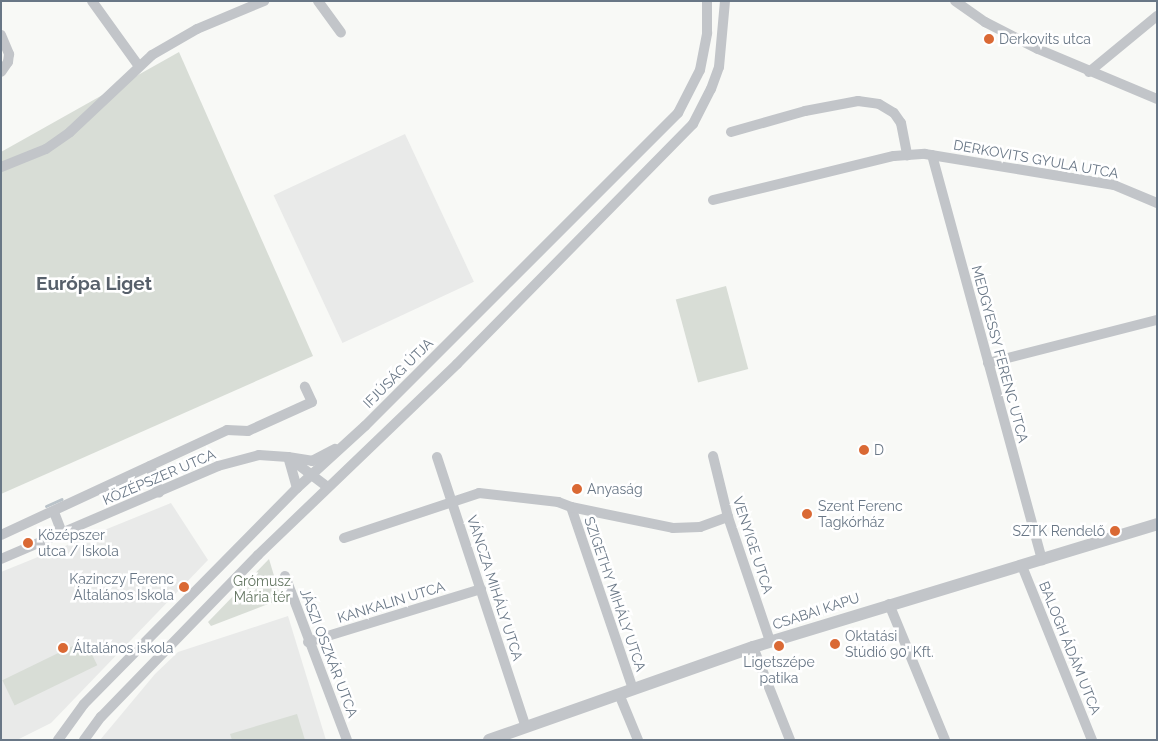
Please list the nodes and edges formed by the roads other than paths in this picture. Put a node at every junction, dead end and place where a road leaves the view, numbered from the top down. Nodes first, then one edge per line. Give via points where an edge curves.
1 (92, 1) edge
2 (264, 1) edge
3 (318, 1) edge
4 (707, 1) edge
5 (725, 1) edge
6 (955, 1) edge
7 (1157, 16) edge
8 (341, 34) dead end
9 (1, 36) edge
10 (138, 65) junction
11 (1, 72) edge
12 (1089, 72) junction
13 (1157, 99) edge
14 (731, 132) dead end
15 (907, 155) junction
16 (932, 155) junction
17 (1, 168) edge
18 (713, 200) dead end
19 (1157, 203) edge
20 (1157, 320) edge
21 (988, 363) junction
22 (305, 386) dead end
23 (378, 442) junction
24 (345, 444) junction
25 (713, 456) dead end
26 (437, 457) dead end
27 (288, 458) junction
28 (150, 466) junction
29 (314, 475) junction
30 (326, 486) junction
31 (297, 488) junction
32 (159, 492) junction
33 (452, 503) junction
34 (571, 508) junction
35 (54, 512) junction
36 (304, 512) junction
37 (728, 517) junction
38 (1156, 526) edge
39 (63, 534) junction
40 (1, 535) edge
41 (344, 538) dead end
42 (1, 559) edge
43 (1042, 560) junction
44 (1022, 566) junction
45 (285, 576) dead end
46 (481, 588) junction
47 (889, 604) junction
48 (770, 641) junction
49 (308, 642) junction
50 (753, 647) junction
51 (633, 689) junction
52 (620, 694) junction
53 (526, 727) junction
54 (495, 739) edge
55 (58, 740) edge
56 (84, 740) edge
57 (347, 740) edge
58 (638, 740) edge
59 (790, 740) edge
60 (944, 740) edge
61 (1092, 740) edge

1 - 10 street
2 - 10 street via 196,29
3 - 8 street
4 - 24 street, IFJÚSÁG ÚTJA via 707,33 700,70 678,113
5 - 23 street via 719,67 692,124 632,190
6 - 12 street via 985,22
7 - 12 street
9 - 11 street via 9,54
10 - 17 street via 70,132 46,148
12 - 13 street
14 - 15 street via 805,111 858,101 879,104 894,114 901,123
15 - 16 street, DERKOVITS GYULA UTCA
15 - 18 street, DERKOVITS GYULA UTCA
16 - 19 street, DERKOVITS GYULA UTCA via 1114,185
16 - 21 street, MEDGYESSY FERENC UTCA
20 - 21 street
21 - 43 street, MEDGYESSY FERENC UTCA
22 - 28 street, KÖZÉPSZER UTCA via 312,402 248,431 227,430
23 - 30 street via 372,443
23 - 36 street
24 - 27 street via 312,460
24 - 29 street, IFJÚSÁG ÚTJA
25 - 37 street, VENYIGE UTCA
26 - 33 street, VÁNCZA MIHÁLY UTCA
27 - 29 street, KÖZÉPSZER UTCA
27 - 31 street
27 - 32 street, KÖZÉPSZER UTCA via 259,455 242,459
28 - 32 street
28 - 35 street, KÖZÉPSZER UTCA
29 - 30 street, KÖZÉPSZER UTCA
29 - 31 street, IFJÚSÁG ÚTJA
30 - 36 street
31 - 55 street, IFJÚSÁG ÚTJA via 84,704
32 - 39 street, KÖZÉPSZER UTCA
33 - 34 street via 479,493 558,502
33 - 41 street
33 - 46 street, VÁNCZA MIHÁLY UTCA
34 - 37 street via 673,528 700,527
34 - 51 street, SZIGETHY MIHÁLY UTCA
35 - 39 street
35 - 40 street
36 - 56 street via 138,678
37 - 48 street, VENYIGE UTCA
38 - 43 street, CSABAI KAPU
39 - 42 street, KÖZÉPSZER UTCA
43 - 44 street, CSABAI KAPU
44 - 47 street, CSABAI KAPU
44 - 61 street, BALOGH ÁDÁM UTCA
45 - 49 street, JÁSZI OSZKÁR UTCA
46 - 49 street, KANKALIN UTCA
46 - 53 street, VÁNCZA MIHÁLY UTCA
47 - 48 street, CSABAI KAPU
47 - 60 street
48 - 50 street, CSABAI KAPU
49 - 57 street, JÁSZI OSZKÁR UTCA
50 - 51 street, CSABAI KAPU
50 - 59 street
51 - 52 street, CSABAI KAPU
52 - 53 street, CSABAI KAPU
52 - 58 street
53 - 54 street, CSABAI KAPU

